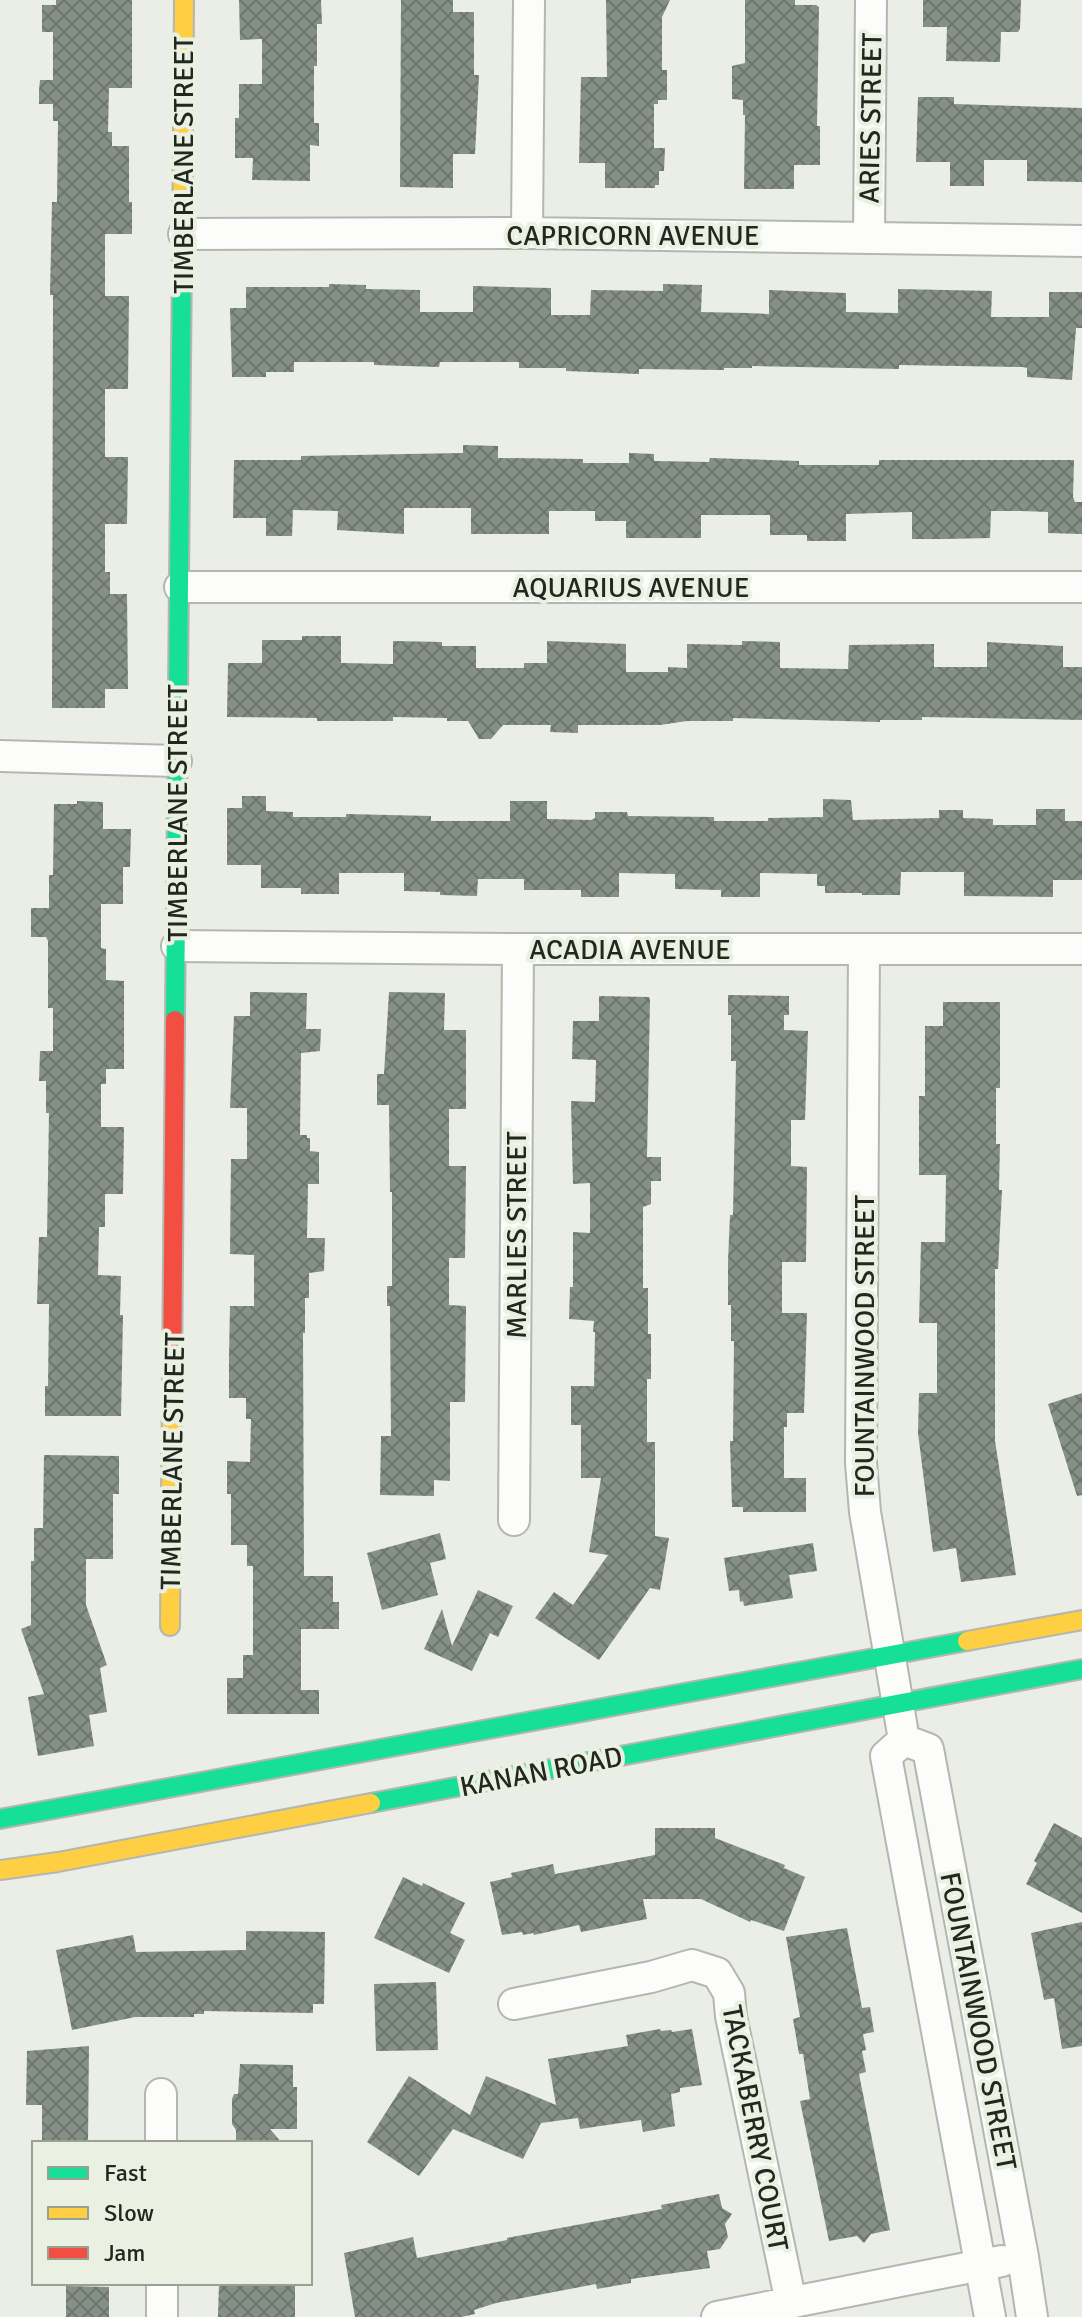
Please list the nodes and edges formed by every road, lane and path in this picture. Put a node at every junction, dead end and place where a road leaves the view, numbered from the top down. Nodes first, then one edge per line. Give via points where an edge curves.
1 (184, 0) edge
2 (529, 0) edge
3 (871, 0) edge
4 (527, 233) junction
5 (184, 234) junction
6 (869, 236) junction
7 (1082, 241) edge
8 (180, 587) junction
9 (1082, 587) edge
10 (0, 756) edge
11 (176, 761) junction
12 (177, 946) junction
13 (518, 949) junction
14 (864, 949) junction
15 (1082, 949) edge
16 (514, 1520) dead end
17 (1082, 1620) edge
18 (170, 1626) dead end
19 (890, 1656) junction
20 (1082, 1669) edge
21 (898, 1703) junction
22 (904, 1740) junction
23 (0, 1819) edge
24 (0, 1870) edge
25 (514, 2004) dead end
26 (161, 2094) dead end
27 (161, 2141) edge
28 (1023, 2257) junction
29 (982, 2265) junction
30 (162, 2285) edge
31 (791, 2303) junction
32 (162, 2317) edge
33 (717, 2317) edge
34 (990, 2317) edge
35 (1032, 2317) edge

1 - 5 main road, TIMBERLANE STREET
2 - 4 street
3 - 6 street, ARIES STREET
4 - 5 street, CAPRICORN AVENUE
4 - 6 street, CAPRICORN AVENUE
5 - 8 main road, TIMBERLANE STREET
6 - 7 street, CAPRICORN AVENUE
8 - 9 street, AQUARIUS AVENUE
8 - 11 main road, TIMBERLANE STREET
10 - 11 street
11 - 12 main road, TIMBERLANE STREET
12 - 13 street, ACADIA AVENUE
12 - 18 main road, TIMBERLANE STREET
13 - 14 street, ACADIA AVENUE
13 - 16 street, MARLIES STREET
14 - 15 street, ACADIA AVENUE
14 - 19 street, FOUNTAINWOOD STREET via 861,1463
17 - 19 main road, KANAN ROAD
19 - 21 street, FOUNTAINWOOD STREET
19 - 23 main road, KANAN ROAD
20 - 21 main road, KANAN ROAD
21 - 22 street, FOUNTAINWOOD STREET
21 - 24 main road, KANAN ROAD
22 - 28 street, FOUNTAINWOOD STREET via 928,1749
22 - 29 street, FOUNTAINWOOD STREET via 886,1756
25 - 31 street, TACKABERRY COURT via 692,1965 717,1973 729,1993
26 - 27 street
28 - 29 street
28 - 35 street, FOUNTAINWOOD STREET
29 - 31 street
29 - 34 street, FOUNTAINWOOD STREET
30 - 32 street
31 - 33 street

